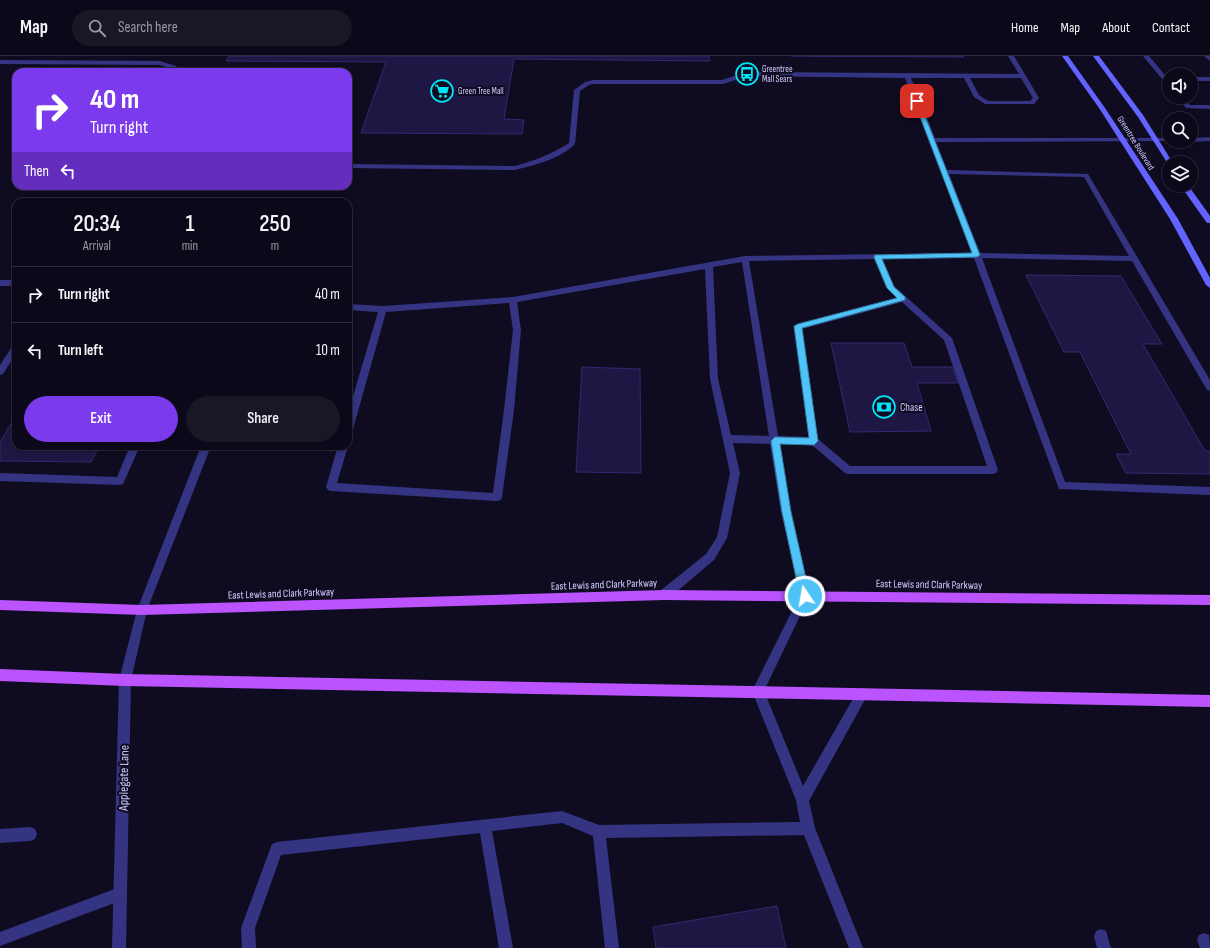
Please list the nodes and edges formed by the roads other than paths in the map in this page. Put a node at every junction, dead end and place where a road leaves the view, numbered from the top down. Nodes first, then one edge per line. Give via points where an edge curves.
1 (1011, 56) edge
2 (1065, 56) edge
3 (1096, 56) edge
4 (1146, 56) edge
5 (1207, 56) edge
6 (1210, 59) edge
7 (0, 62) edge
8 (174, 68) edge
9 (1162, 73) edge
10 (906, 76) junction
11 (966, 76) junction
12 (1023, 76) junction
13 (1198, 79) edge
14 (1210, 79) edge
15 (1186, 104) edge
16 (1210, 107) edge
17 (1210, 139) edge
18 (932, 140) junction
19 (1123, 140) junction
20 (1156, 140) junction
21 (1162, 140) edge
22 (1198, 140) edge
23 (1166, 156) edge
24 (352, 166) edge
25 (944, 172) junction
26 (1189, 192) edge
27 (1210, 221) edge
28 (977, 255) junction
29 (877, 257) junction
30 (745, 259) junction
31 (1135, 259) junction
32 (709, 265) junction
33 (0, 283) edge
34 (12, 283) edge
35 (1210, 285) edge
36 (903, 299) junction
37 (513, 300) junction
38 (352, 308) edge
39 (383, 309) junction
40 (12, 353) edge
41 (0, 372) edge
42 (1210, 388) edge
43 (352, 415) edge
44 (727, 439) junction
45 (775, 441) junction
46 (814, 441) junction
47 (133, 450) edge
48 (204, 450) edge
49 (342, 450) edge
50 (0, 477) edge
51 (1210, 491) edge
52 (664, 595) junction
53 (805, 596) junction
54 (1210, 600) edge
55 (0, 605) edge
56 (142, 610) junction
57 (0, 675) edge
58 (125, 680) junction
59 (758, 691) junction
60 (862, 694) junction
61 (1210, 701) edge
62 (802, 800) junction
63 (485, 826) junction
64 (808, 828) junction
65 (599, 832) junction
66 (30, 834) dead end
67 (0, 836) edge
68 (120, 894) junction
69 (0, 939) edge
70 (119, 948) edge
71 (249, 948) edge
72 (506, 948) edge
73 (612, 948) edge
74 (856, 948) edge

1 - 12 street
2 - 19 main road, Greentree Boulevard
3 - 20 main road, Greentree Boulevard
4 - 9 street
5 - 6 street
7 - 8 street via 160,63
10 - 11 street
10 - 18 street
10 - 24 street via 747,74 723,82 593,82 577,90 572,144 542,160 515,168
11 - 12 street
11 - 12 street via 976,96 987,103 1032,103 1036,98
13 - 14 street
15 - 16 street via 1188,107
17 - 22 street
18 - 19 street
18 - 25 street
19 - 20 street
19 - 35 main road, Greentree Boulevard via 1174,219
20 - 21 street
20 - 23 main road, Greentree Boulevard
25 - 28 street
25 - 31 street via 1086,175
26 - 27 main road
28 - 29 street
28 - 31 street
28 - 51 street via 1062,486
29 - 30 street
29 - 36 street via 891,288
30 - 32 street
30 - 45 street
31 - 42 street
32 - 37 street
32 - 44 street via 714,379
33 - 34 street
36 - 46 street via 798,326
36 - 46 street via 948,338 993,470 848,470
37 - 39 street
37 - 49 street via 517,330 497,497 331,487
38 - 39 street
39 - 43 street
40 - 41 street
44 - 45 street
44 - 52 street via 735,473 722,538 710,557
45 - 46 street
45 - 53 street via 786,512
47 - 50 street via 120,482
48 - 56 street, Applegate Lane
52 - 53 main road, East Lewis and Clark Parkway
52 - 56 main road, East Lewis and Clark Parkway
53 - 54 main road, East Lewis and Clark Parkway
53 - 59 street
55 - 56 main road, East Lewis and Clark Parkway
56 - 58 street, Applegate Lane
57 - 58 main road
58 - 59 main road
58 - 68 street, Applegate Lane
59 - 60 main road
59 - 62 street
60 - 61 main road
60 - 62 street
62 - 64 street
63 - 65 street via 562,817
63 - 71 street via 277,849 248,928
63 - 72 street
64 - 65 street
64 - 74 street
65 - 73 street
66 - 67 street
68 - 69 street
68 - 70 street, Applegate Lane

